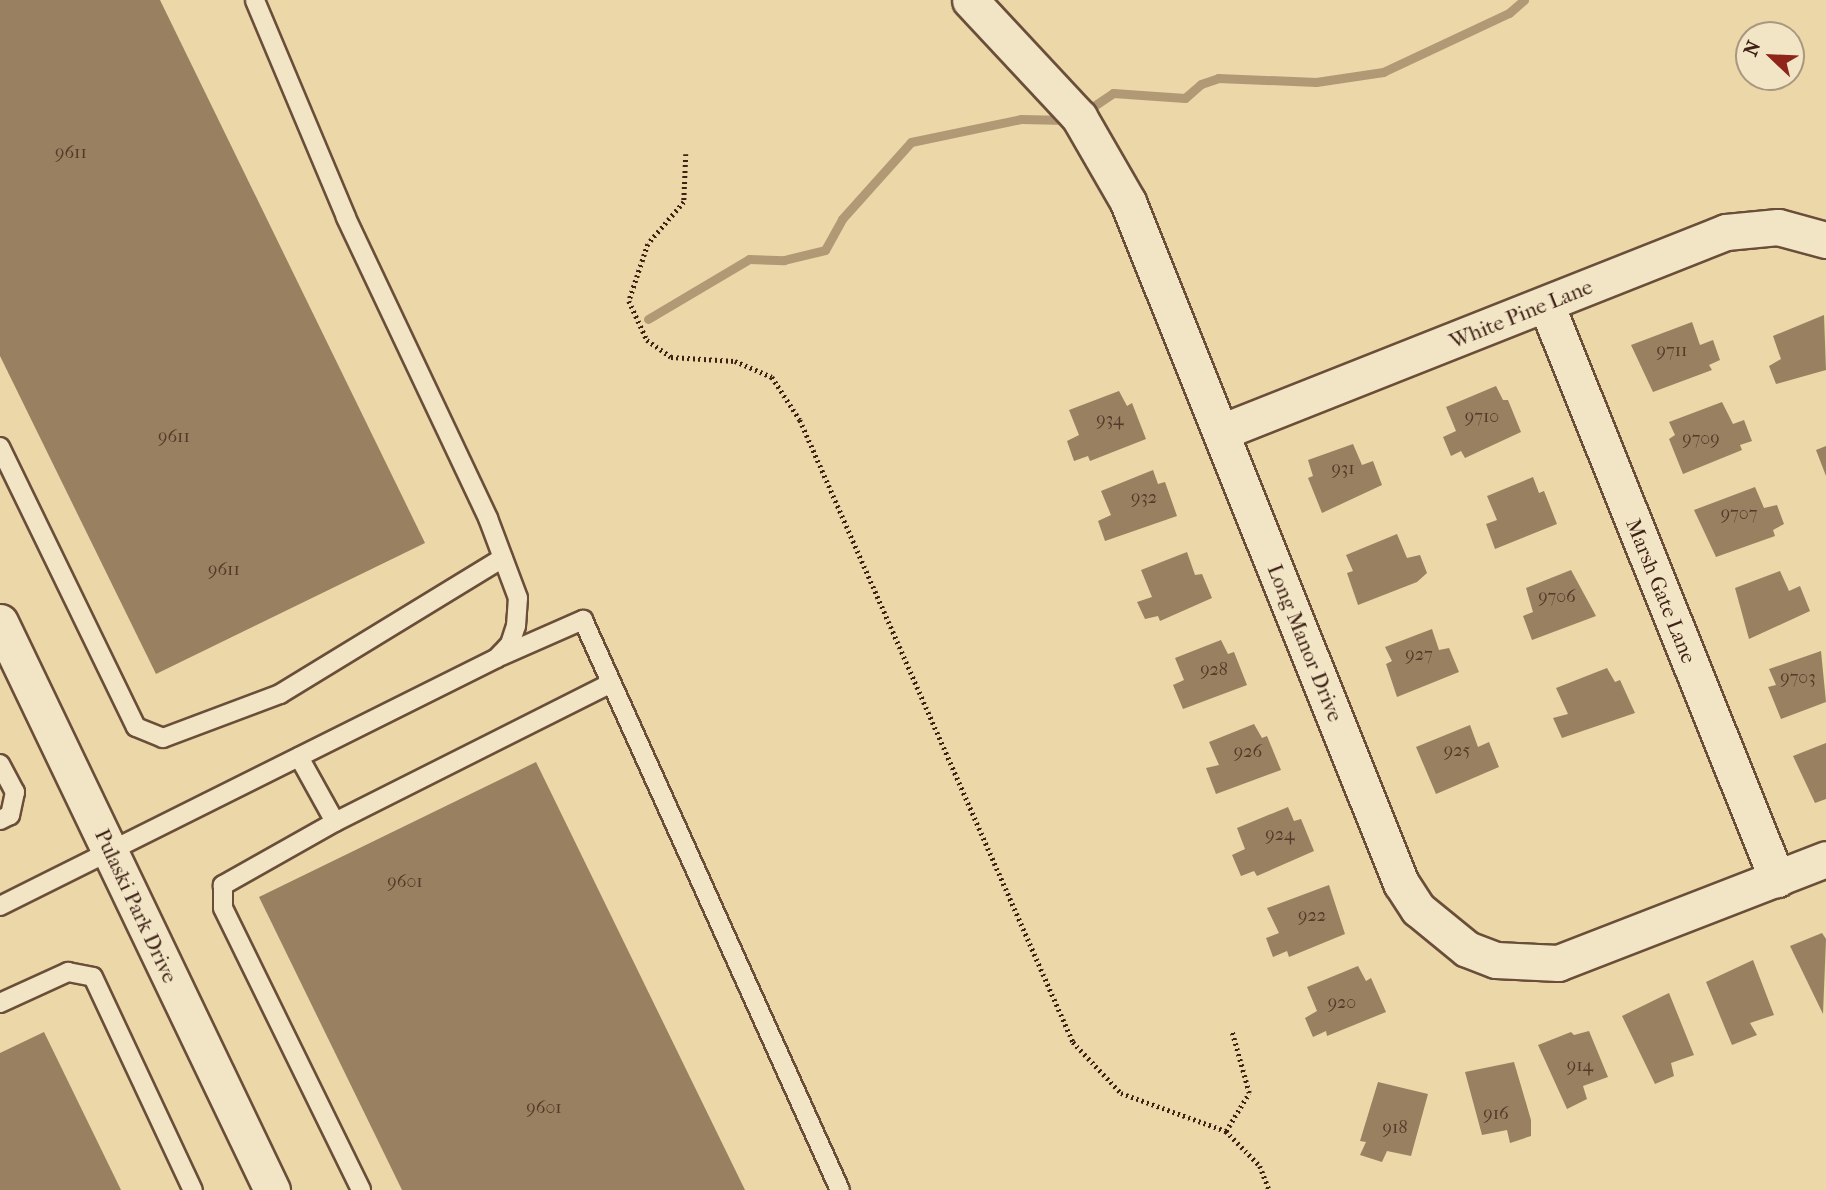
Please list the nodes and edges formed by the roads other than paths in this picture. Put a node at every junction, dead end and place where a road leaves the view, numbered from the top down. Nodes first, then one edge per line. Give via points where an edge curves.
1 (255, 0) edge
2 (970, 0) edge
3 (1826, 240) edge
4 (1546, 304) junction
5 (1221, 432) junction
6 (0, 447) edge
7 (503, 558) junction
8 (0, 622) edge
9 (497, 658) junction
10 (611, 683) junction
11 (299, 757) junction
12 (0, 764) edge
13 (0, 820) edge
14 (335, 822) junction
15 (110, 852) junction
16 (1826, 859) edge
17 (1777, 879) junction
18 (0, 906) edge
19 (0, 1003) edge
20 (193, 1190) edge
21 (272, 1190) edge
22 (360, 1190) edge
23 (840, 1190) edge

1 - 7 lane via 346,217
2 - 5 street, Long Manor Drive via 1057,91 1098,145 1128,201
3 - 4 street, White Pine Lane via 1778,227 1726,232
4 - 5 street, White Pine Lane
4 - 17 street, Marsh Gate Lane
5 - 17 street, Long Manor Drive via 1401,883 1441,932 1496,960 1558,963
6 - 7 lane via 136,727 163,738 280,694
7 - 9 lane via 517,607 510,644
8 - 15 street, Pulaski Park Drive
9 - 10 lane via 583,620
9 - 11 lane
10 - 14 lane
10 - 23 lane
11 - 14 lane
11 - 15 lane
12 - 13 lane via 15,792 10,815
14 - 22 lane via 223,885 223,908
15 - 18 lane
15 - 21 street, Pulaski Park Drive
16 - 17 street, Long Manor Drive
19 - 20 lane via 68,972 93,977

